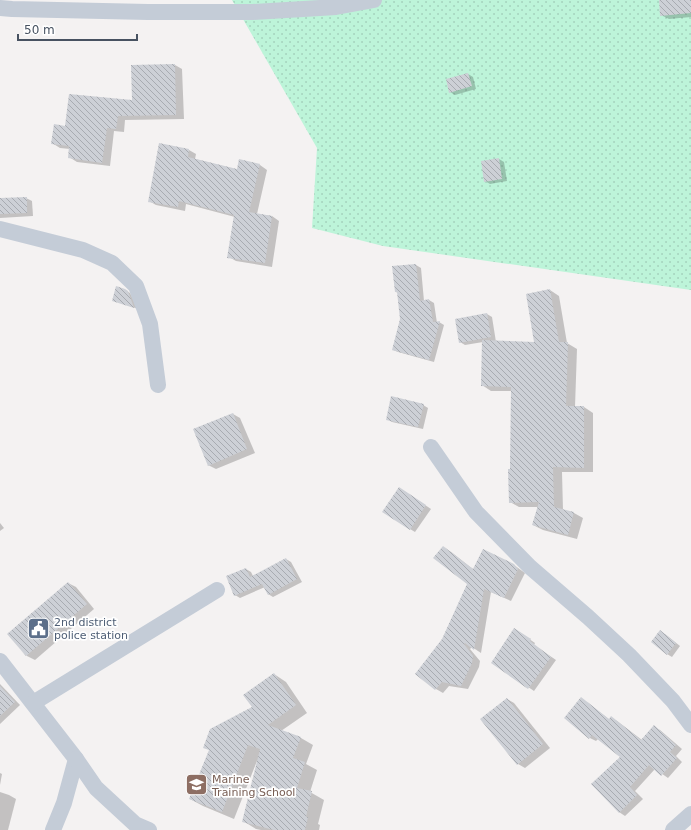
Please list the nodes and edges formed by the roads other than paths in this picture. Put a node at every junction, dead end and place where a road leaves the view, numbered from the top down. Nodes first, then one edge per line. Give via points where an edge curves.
1 (374, 0) edge
2 (0, 8) edge
3 (0, 230) edge
4 (158, 385) dead end
5 (431, 448) dead end
6 (217, 590) dead end
7 (0, 661) edge
8 (33, 703) junction
9 (691, 725) edge
10 (76, 759) junction
11 (691, 814) edge
12 (677, 829) edge
13 (53, 830) edge
14 (149, 830) edge

1 - 2 street via 336,7 252,12
3 - 4 street via 83,250 117,267 136,286 150,324
5 - 9 street via 476,512 530,567 629,655 673,701
6 - 8 street
7 - 8 street
8 - 10 street
10 - 13 street via 64,803
10 - 14 street via 96,788 135,824
11 - 12 street

